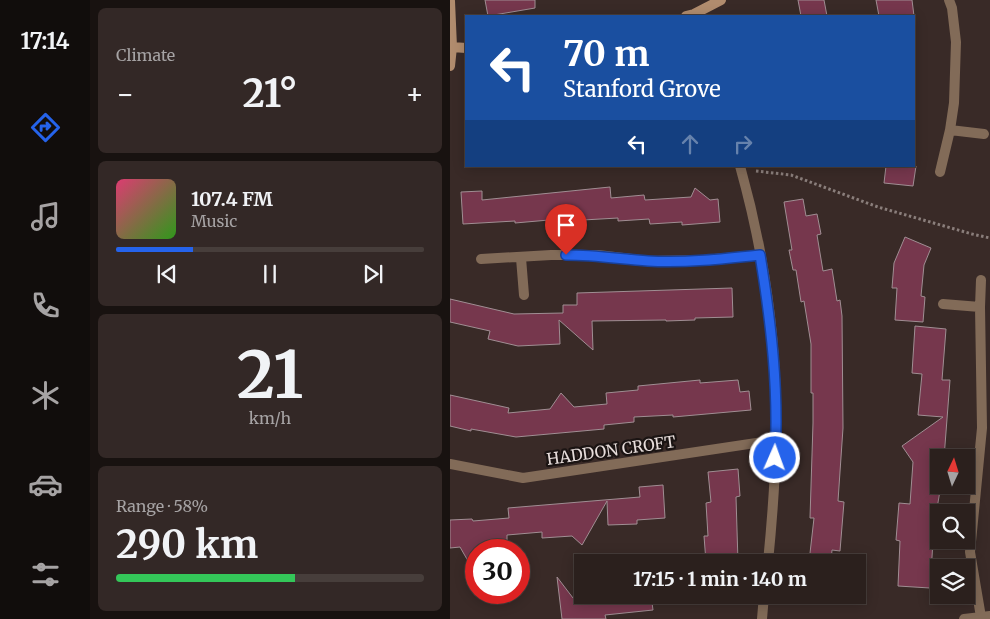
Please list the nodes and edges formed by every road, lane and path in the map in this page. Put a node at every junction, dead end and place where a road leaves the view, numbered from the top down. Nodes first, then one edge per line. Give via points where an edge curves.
1 (721, 0) edge
2 (949, 0) edge
3 (450, 1) edge
4 (694, 15) edge
5 (452, 47) junction
6 (465, 48) edge
7 (450, 66) edge
8 (950, 130) junction
9 (984, 134) dead end
10 (740, 168) edge
11 (940, 172) dead end
12 (990, 238) edge
13 (760, 255) junction
14 (521, 258) junction
15 (481, 259) dead end
16 (982, 280) dead end
17 (524, 295) dead end
18 (943, 304) dead end
19 (980, 307) junction
20 (776, 440) junction
21 (450, 464) edge
22 (769, 554) edge
23 (763, 604) edge
24 (985, 616) edge
25 (762, 619) edge
26 (964, 619) edge

1 - 4 street
2 - 8 street via 956,42
3 - 5 street
5 - 6 street
5 - 7 street
8 - 9 street
8 - 11 street
10 - 12 path via 791,175 878,207
10 - 13 street
13 - 14 street via 649,261 598,255
13 - 20 street via 769,309
14 - 15 street
14 - 17 street
16 - 19 street
18 - 19 street
19 - 24 street via 982,428 970,552
20 - 21 street, HADDON CROFT via 522,478
20 - 22 street
23 - 25 street
24 - 26 street

